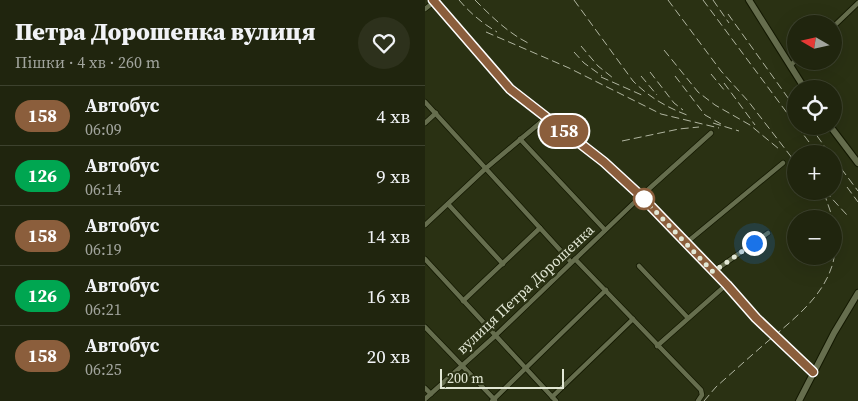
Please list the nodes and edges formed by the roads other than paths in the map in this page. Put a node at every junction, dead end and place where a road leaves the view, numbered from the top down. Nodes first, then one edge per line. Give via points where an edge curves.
1 (749, 0) edge
2 (433, 1) edge
3 (858, 3) edge
4 (425, 10) edge
5 (843, 17) edge
6 (787, 61) edge
7 (425, 102) edge
8 (435, 113) junction
9 (547, 117) junction
10 (425, 123) edge
11 (711, 133) dead end
12 (838, 135) edge
13 (520, 139) junction
14 (783, 163) dead end
15 (858, 163) edge
16 (485, 169) junction
17 (641, 196) junction
18 (448, 204) junction
19 (425, 225) edge
20 (540, 228) junction
21 (605, 230) junction
22 (768, 234) dead end
23 (686, 243) junction
24 (425, 259) edge
25 (573, 261) junction
26 (503, 264) junction
27 (639, 266) dead end
28 (713, 272) junction
29 (727, 285) junction
30 (606, 290) junction
31 (858, 292) edge
32 (463, 300) junction
33 (688, 318) junction
34 (633, 320) junction
35 (425, 327) edge
36 (495, 336) junction
37 (657, 346) junction
38 (462, 366) junction
39 (525, 368) junction
40 (813, 372) junction
41 (425, 388) edge
42 (431, 394) junction
43 (552, 397) junction
44 (425, 399) edge
45 (494, 400) edge
46 (556, 401) edge
47 (698, 401) edge
48 (799, 401) edge

1 - 6 main road
2 - 4 street
2 - 9 main road via 510,89
3 - 5 street
7 - 8 street
8 - 10 street
8 - 16 street
9 - 13 street
9 - 17 main road
11 - 17 street, вулиця Петра Дорошенка
12 - 15 main road
13 - 16 street
13 - 21 street
14 - 23 street
16 - 18 street
16 - 20 street
17 - 21 street, вулиця Петра Дорошенка
17 - 23 main road
18 - 19 street
18 - 26 street
20 - 25 street
20 - 26 street
21 - 25 street, вулиця Петра Дорошенка
22 - 28 street
23 - 28 main road
24 - 32 street
25 - 30 street
25 - 36 street, вулиця Петра Дорошенка
26 - 32 street
27 - 33 street
28 - 29 main road
29 - 33 street
29 - 40 main road via 756,318
30 - 34 street
30 - 39 street
31 - 40 main road
32 - 36 street
33 - 37 street
34 - 37 street
34 - 43 street
35 - 38 street
36 - 38 street, вулиця Петра Дорошенка
36 - 39 street
37 - 47 street via 701,390
38 - 42 street, вулиця Петра Дорошенка
38 - 45 street
39 - 43 street
39 - 45 street
40 - 48 main road
41 - 42 street
42 - 44 street, вулиця Петра Дорошенка
43 - 46 street

